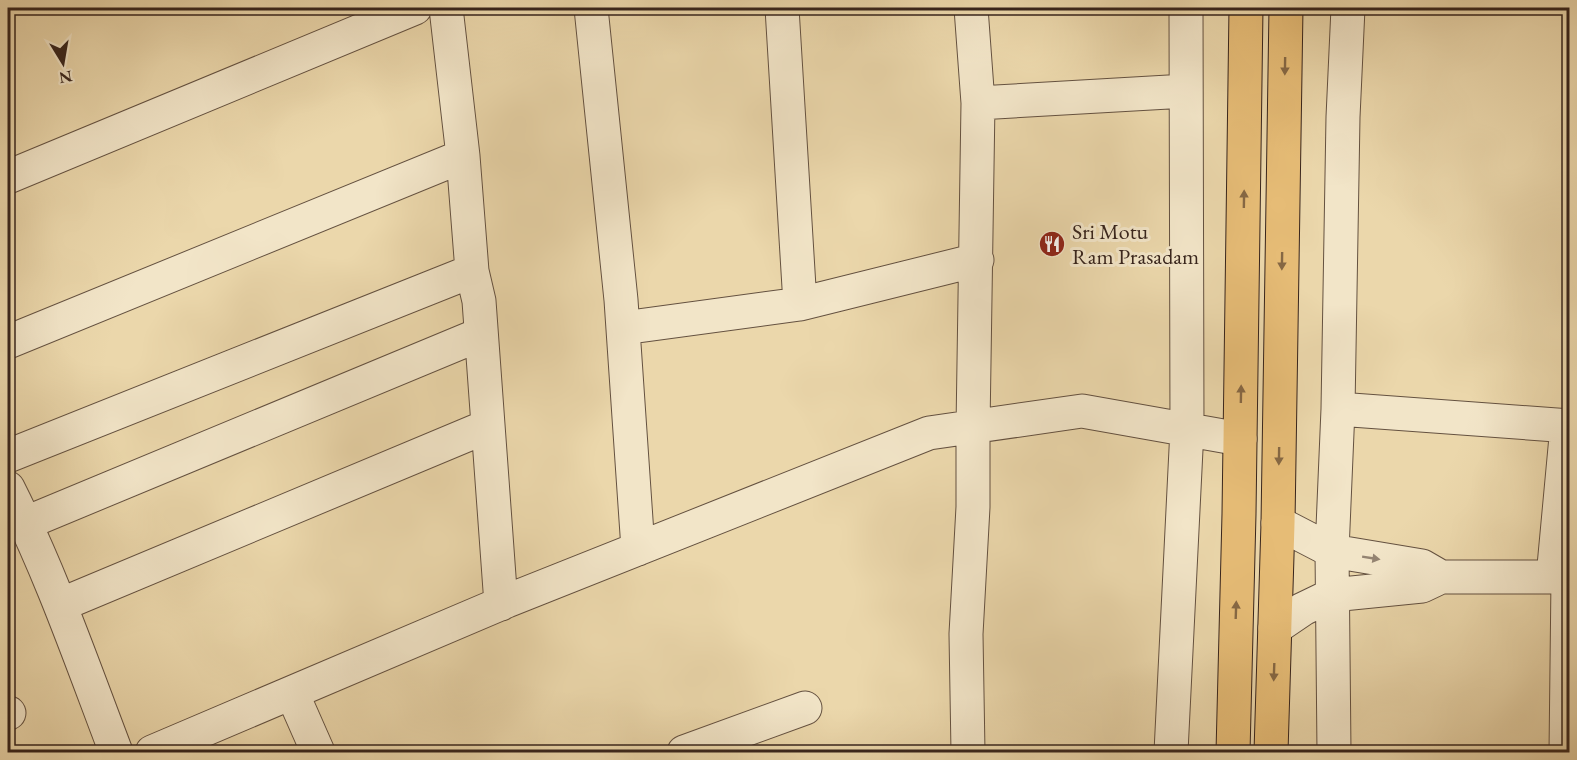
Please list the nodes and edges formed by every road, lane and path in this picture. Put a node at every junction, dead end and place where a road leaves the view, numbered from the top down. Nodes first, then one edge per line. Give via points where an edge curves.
1 (415, 8) edge
2 (446, 8) edge
3 (591, 8) edge
4 (782, 8) edge
5 (971, 8) edge
6 (1186, 8) edge
7 (1246, 8) edge
8 (1286, 8) edge
9 (1348, 8) edge
10 (1186, 91) junction
11 (978, 103) junction
12 (463, 156) junction
13 (8, 177) edge
14 (977, 260) junction
15 (472, 271) junction
16 (800, 304) junction
17 (623, 328) junction
18 (481, 334) junction
19 (8, 342) edge
20 (1338, 409) junction
21 (488, 426) junction
22 (1568, 426) edge
23 (973, 427) junction
24 (1187, 429) junction
25 (1240, 439) junction
26 (8, 456) edge
27 (8, 488) edge
28 (26, 523) junction
29 (1278, 523) junction
30 (638, 549) junction
31 (1332, 551) junction
32 (1441, 577) junction
33 (1563, 579) edge
34 (1332, 595) junction
35 (60, 604) junction
36 (501, 604) junction
37 (1275, 628) junction
38 (292, 693) junction
39 (805, 708) dead end
40 (760, 739) edge
41 (116, 753) edge
42 (152, 753) edge
43 (318, 753) edge
44 (684, 753) edge
45 (968, 753) edge
46 (1171, 753) edge
47 (1233, 753) edge
48 (1271, 753) edge
49 (1334, 753) edge
50 (1566, 753) edge

1 - 13 street
2 - 12 street
3 - 17 street
4 - 16 street
5 - 11 street
6 - 10 street
25 -> 7 main road
8 -> 29 main road
9 - 20 street
10 - 11 street
10 - 24 street
11 - 14 street
12 - 15 street
12 - 19 street
14 - 16 street
14 - 23 street
15 - 18 street
15 - 26 street
16 - 17 street
17 - 30 street
18 - 21 street
18 - 28 street
20 - 22 street
20 - 31 street
21 - 35 street
21 - 36 street
22 - 33 street
23 - 24 street via 1082,411
23 - 30 street via 929,433
23 - 45 street via 966,634
24 - 25 street
24 - 46 street
47 -> 25 main road
27 - 28 street
28 - 35 street
29 - 31 street
29 - 37 main road
30 - 36 street
31 -> 32 street via 1422,566
31 - 34 street
32 - 33 street
32 - 34 street via 1422,586
33 - 50 street
34 - 37 street
34 - 49 street
35 - 41 street
36 - 38 street
37 -> 48 main road
38 - 42 street
38 - 43 street
39 - 40 street
40 - 44 street

